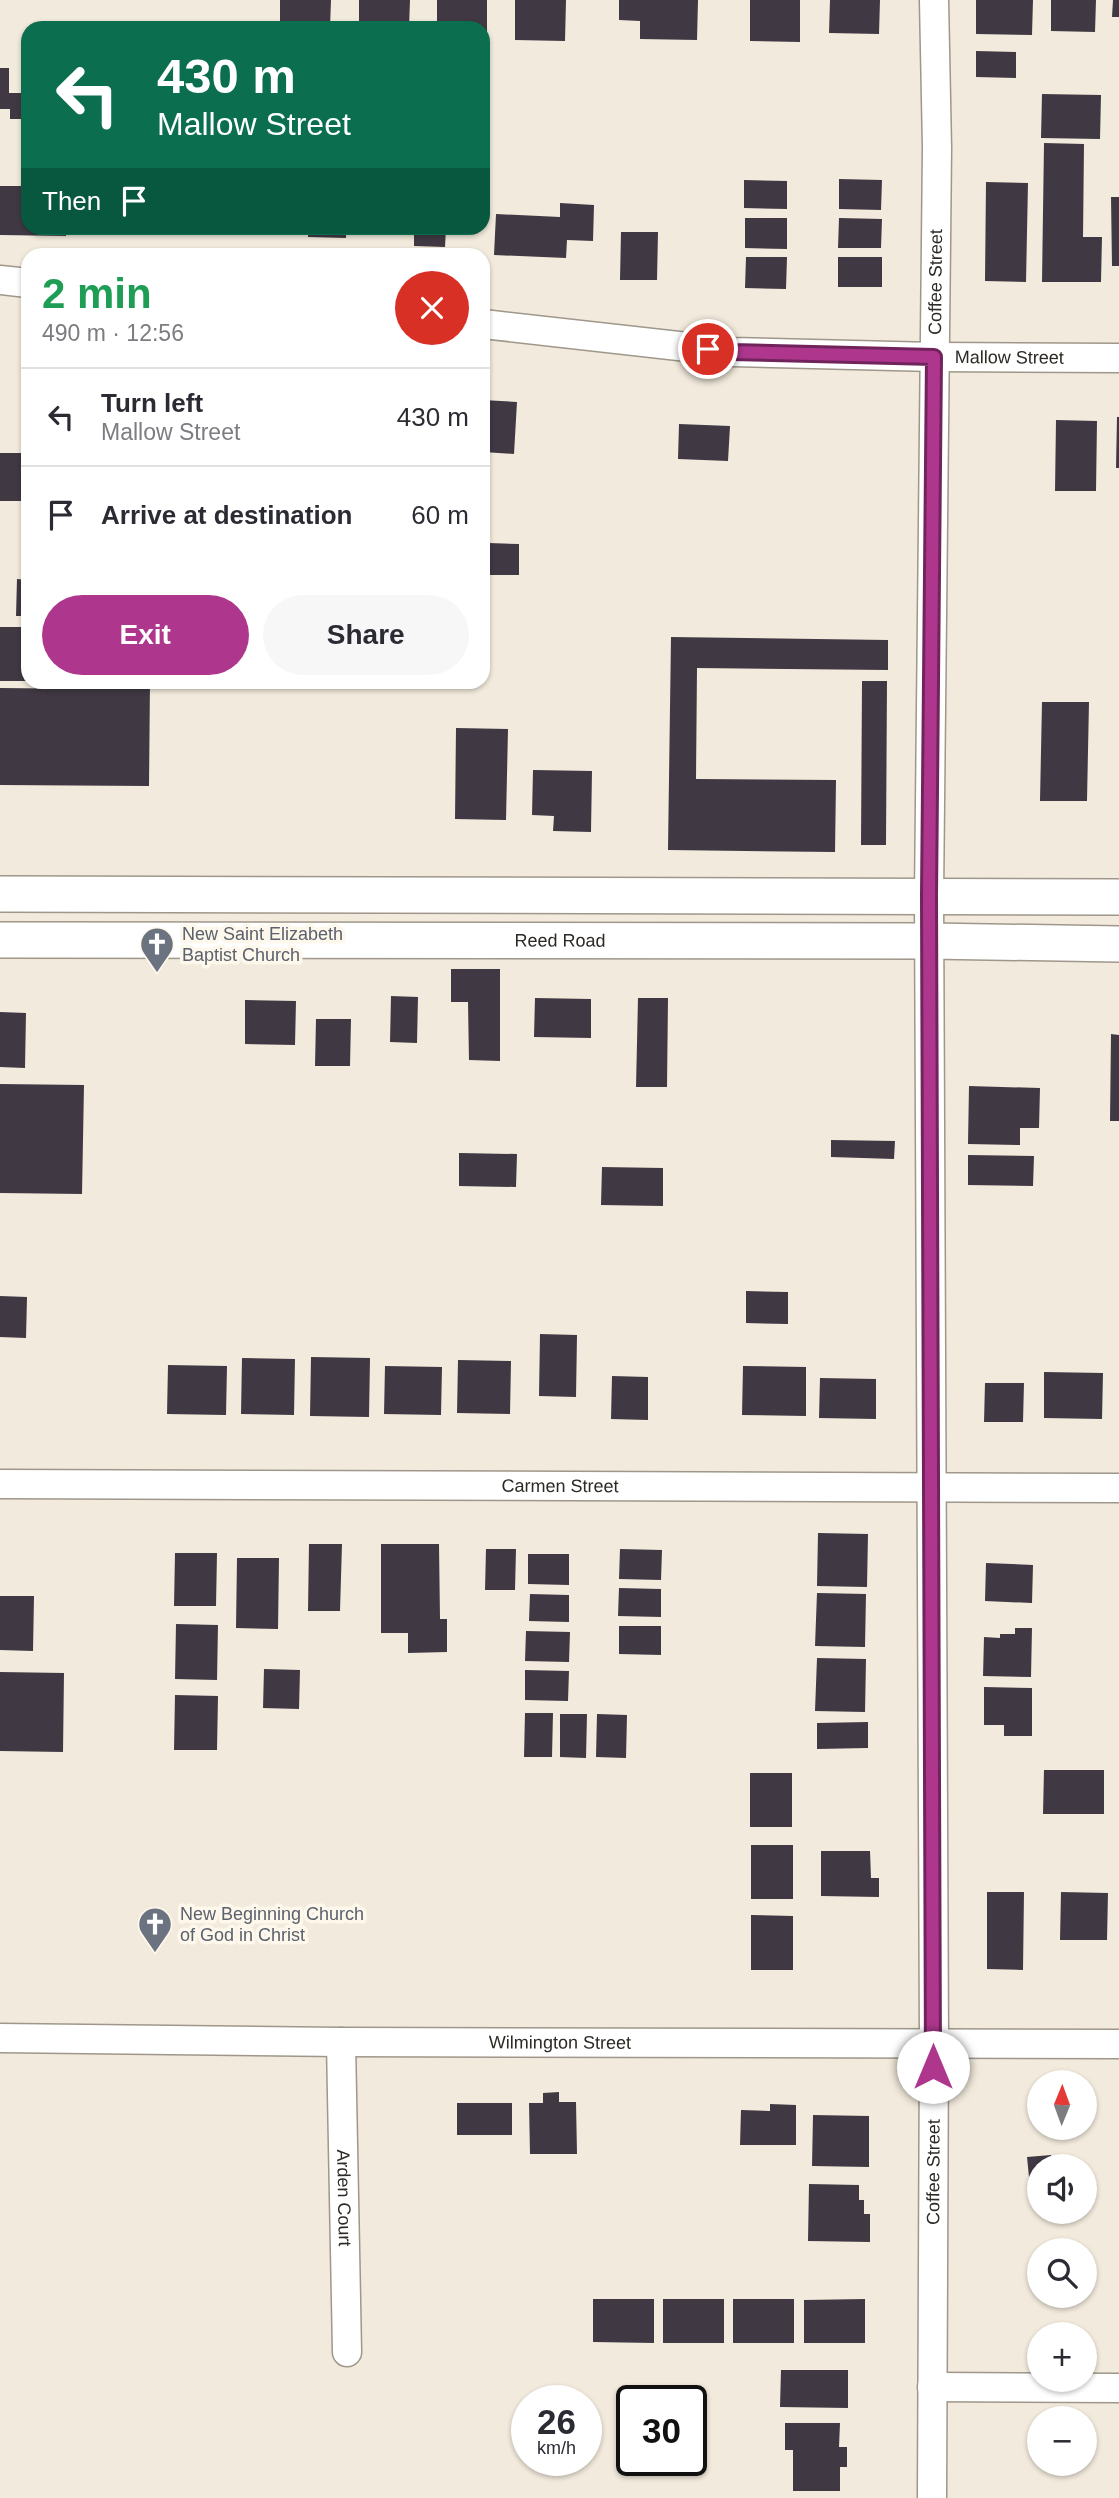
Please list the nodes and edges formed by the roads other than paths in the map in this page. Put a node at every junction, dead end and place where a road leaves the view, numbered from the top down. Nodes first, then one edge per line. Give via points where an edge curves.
1 (934, 0) edge
2 (0, 281) edge
3 (21, 282) edge
4 (490, 325) edge
5 (934, 357) junction
6 (1119, 358) edge
7 (0, 894) edge
8 (929, 896) junction
9 (308, 897) junction
10 (1119, 897) edge
11 (0, 940) edge
12 (307, 941) junction
13 (930, 942) junction
14 (1119, 944) edge
15 (0, 1484) edge
16 (930, 1487) junction
17 (1119, 1488) edge
18 (0, 2038) edge
19 (341, 2042) junction
20 (934, 2042) junction
21 (1119, 2044) edge
22 (346, 2352) dead end
23 (932, 2387) junction
24 (1119, 2388) edge
25 (932, 2498) edge

1 - 5 street, Coffee Street
2 - 3 street
4 - 5 street, Mallow Street via 732,352
5 - 6 street, Mallow Street
5 - 8 street, Coffee Street
7 - 9 street
8 - 9 street
8 - 10 street
8 - 13 street, Coffee Street
9 - 12 street
11 - 12 street, Reed Road
12 - 13 street, Reed Road
13 - 14 street, Reed Road
13 - 16 street, Coffee Street
15 - 16 street, Carmen Street
16 - 17 street, Carmen Street
16 - 20 street, Coffee Street
18 - 19 street, Wilmington Street
19 - 20 street, Wilmington Street
19 - 22 street, Arden Court
20 - 21 street, Wilmington Street
20 - 23 street, Coffee Street
23 - 24 street
23 - 25 street, Coffee Street

